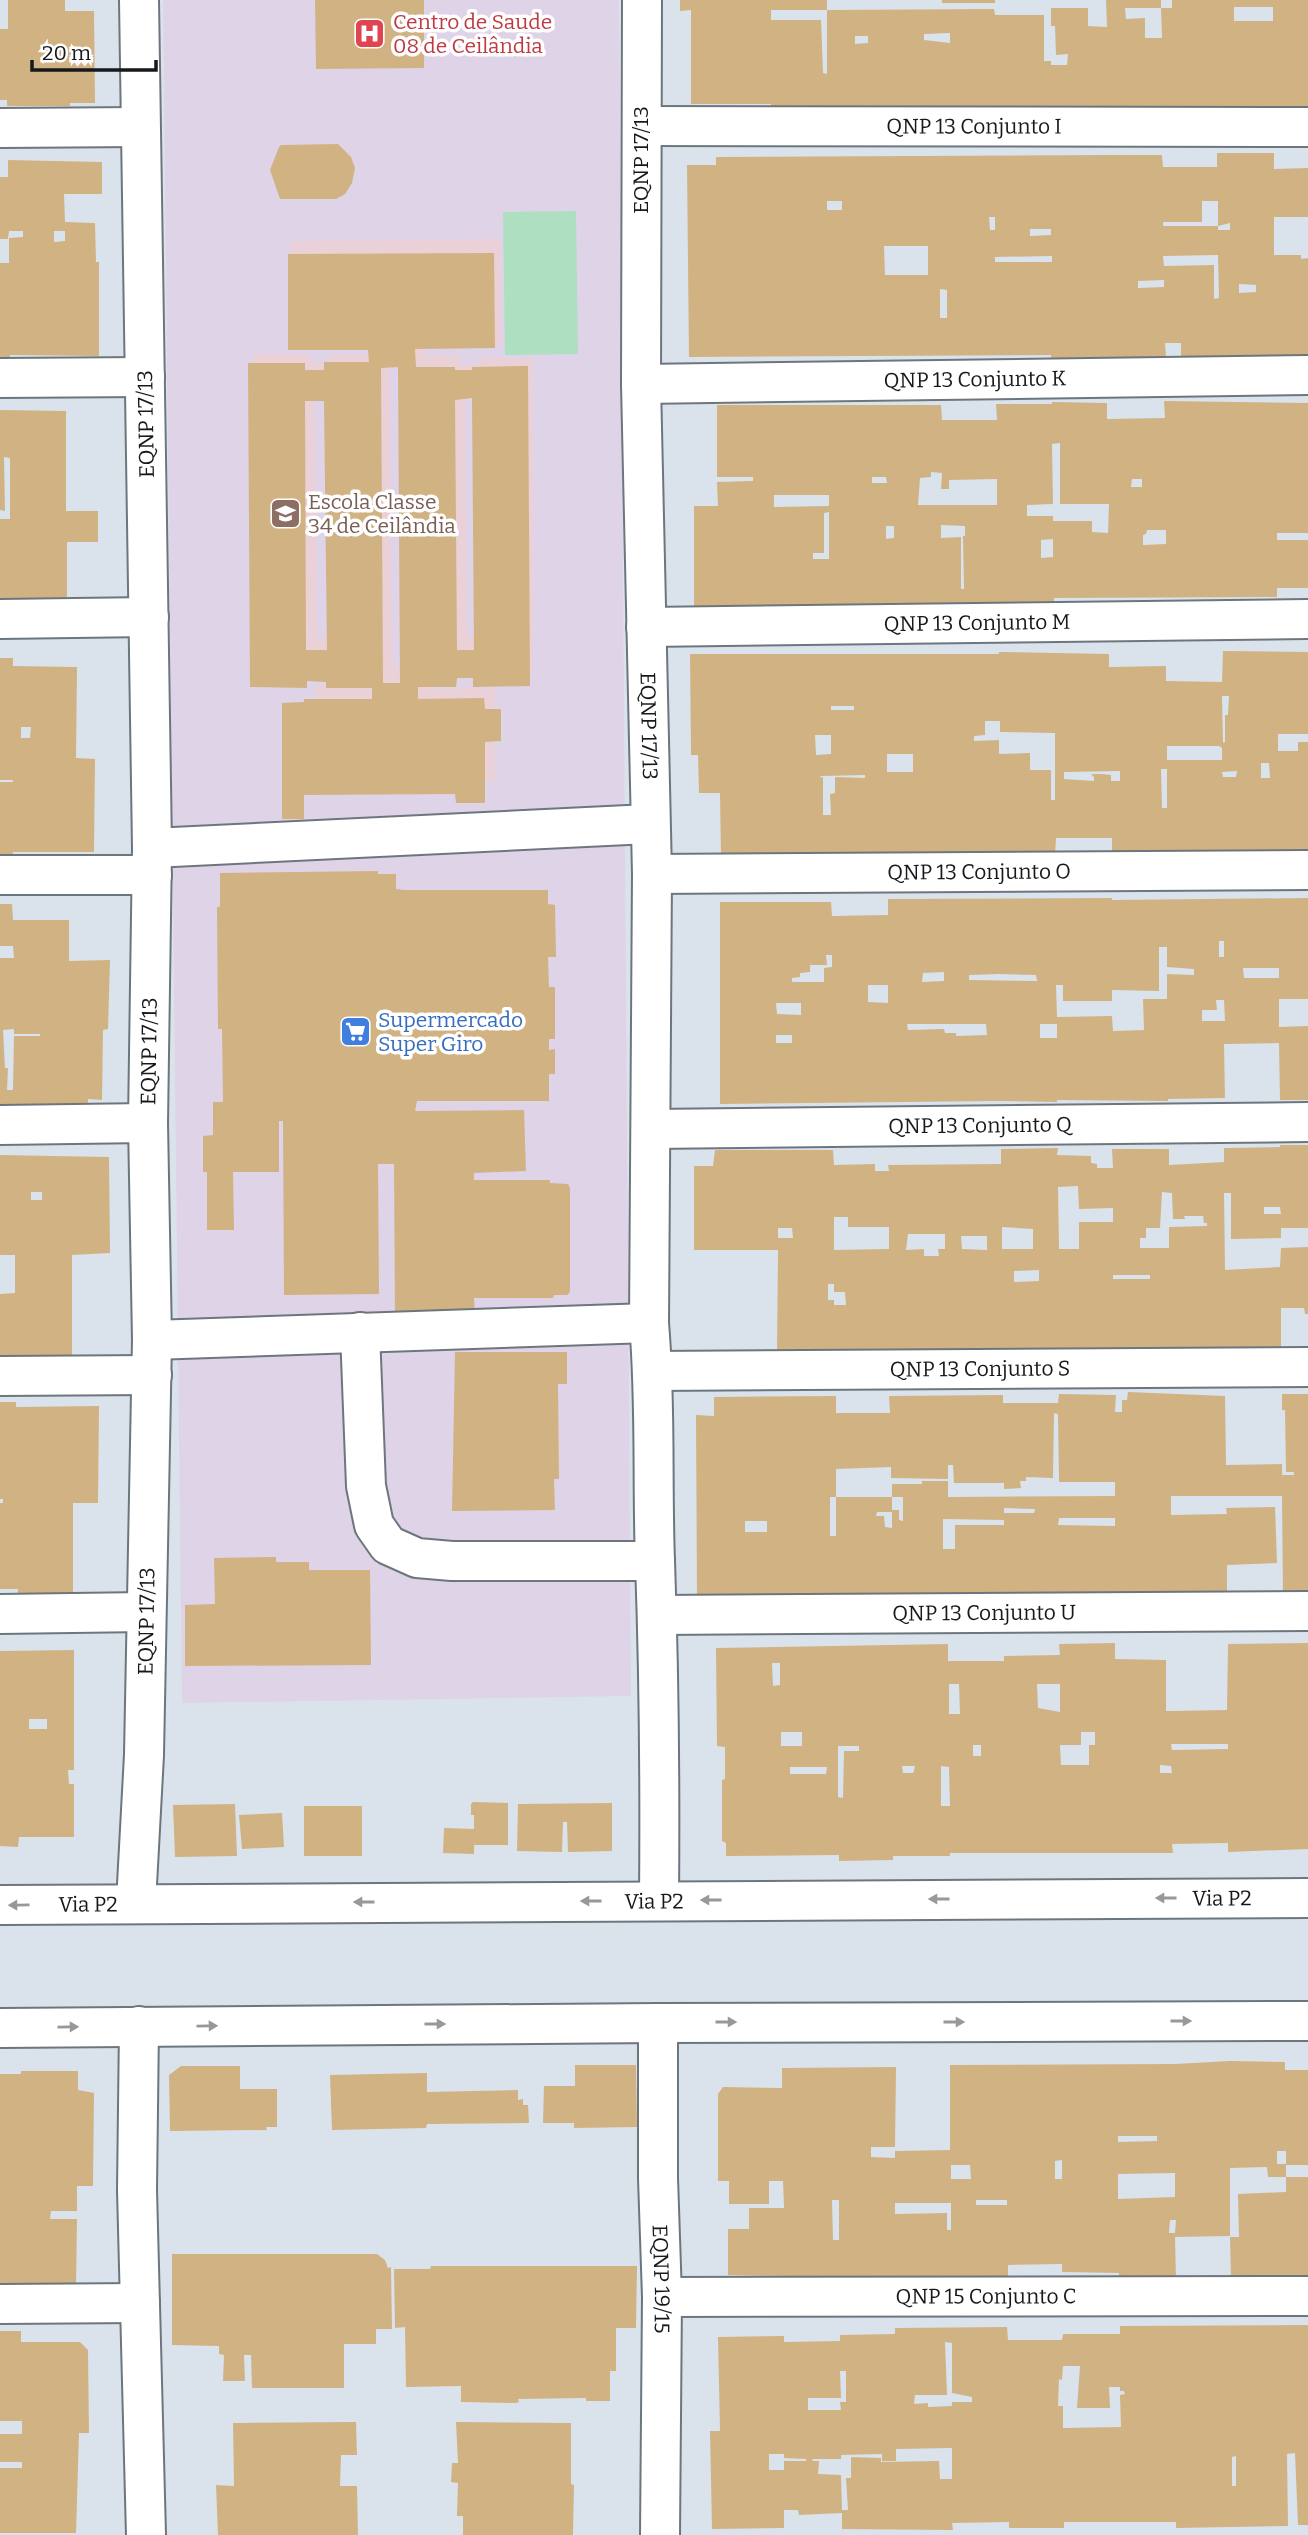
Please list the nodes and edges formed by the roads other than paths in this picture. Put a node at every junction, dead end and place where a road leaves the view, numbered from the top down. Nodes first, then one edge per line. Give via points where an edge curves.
1 (139, 0) edge
2 (642, 0) edge
3 (642, 126) junction
4 (140, 127) junction
5 (1308, 127) edge
6 (0, 128) edge
7 (1308, 375) edge
8 (145, 377) junction
9 (0, 378) edge
10 (641, 384) junction
11 (149, 617) junction
12 (1308, 619) edge
13 (0, 620) edge
14 (646, 627) junction
15 (649, 824) junction
16 (152, 861) junction
17 (1308, 870) edge
18 (652, 874) junction
19 (0, 876) edge
20 (1308, 1122) edge
21 (148, 1123) junction
22 (0, 1125) edge
23 (651, 1129) junction
24 (649, 1323) junction
25 (360, 1332) junction
26 (152, 1357) junction
27 (1308, 1367) edge
28 (653, 1371) junction
29 (0, 1376) edge
30 (655, 1561) junction
31 (1308, 1611) edge
32 (145, 1612) junction
33 (0, 1614) edge
34 (658, 1615) junction
35 (1308, 1898) edge
36 (659, 1900) junction
37 (136, 1903) junction
38 (0, 1905) edge
39 (1308, 2021) edge
40 (658, 2023) junction
41 (139, 2026) junction
42 (0, 2028) edge
43 (1308, 2296) edge
44 (662, 2297) junction
45 (140, 2303) junction
46 (0, 2304) edge
47 (146, 2535) edge
48 (660, 2535) edge

1 - 4 street, EQNP 17/13
2 - 3 street, EQNP 17/13
3 - 5 street, QNP 13 Conjunto I
3 - 10 street, EQNP 17/13
4 - 6 street
4 - 8 street, EQNP 17/13
7 - 10 street, QNP 13 Conjunto K
8 - 9 street
8 - 11 street, EQNP 17/13
10 - 14 street, EQNP 17/13
11 - 13 street
11 - 16 street, EQNP 17/13
12 - 14 street, QNP 13 Conjunto M
14 - 15 street, EQNP 17/13
15 - 16 street
15 - 18 street, EQNP 17/13
16 - 19 street
16 - 21 street, EQNP 17/13
17 - 18 street, QNP 13 Conjunto O
18 - 23 street, EQNP 17/13
20 - 23 street, QNP 13 Conjunto Q
21 - 22 street
21 - 26 street, EQNP 17/13
23 - 24 street, EQNP 17/13
24 - 25 street
24 - 28 street, EQNP 17/13
25 - 26 street
25 - 30 street via 366,1486 374,1525 388,1545 417,1558 452,1561
26 - 29 street
26 - 32 street, EQNP 17/13
27 - 28 street, QNP 13 Conjunto S
28 - 30 street, EQNP 17/13
30 - 34 street, EQNP 17/13
31 - 34 street, QNP 13 Conjunto U
32 - 33 street
32 - 37 street, EQNP 17/13
34 - 36 street, EQNP 17/13
35 -> 36 street, Via P2
36 -> 37 street, Via P2
37 -> 38 street, Via P2
40 -> 39 street
41 -> 40 street
40 - 44 street, EQNP 19/15
42 -> 41 street
41 - 45 street
43 - 44 street, QNP 15 Conjunto C
44 - 48 street, EQNP 19/15
45 - 46 street
45 - 47 street

